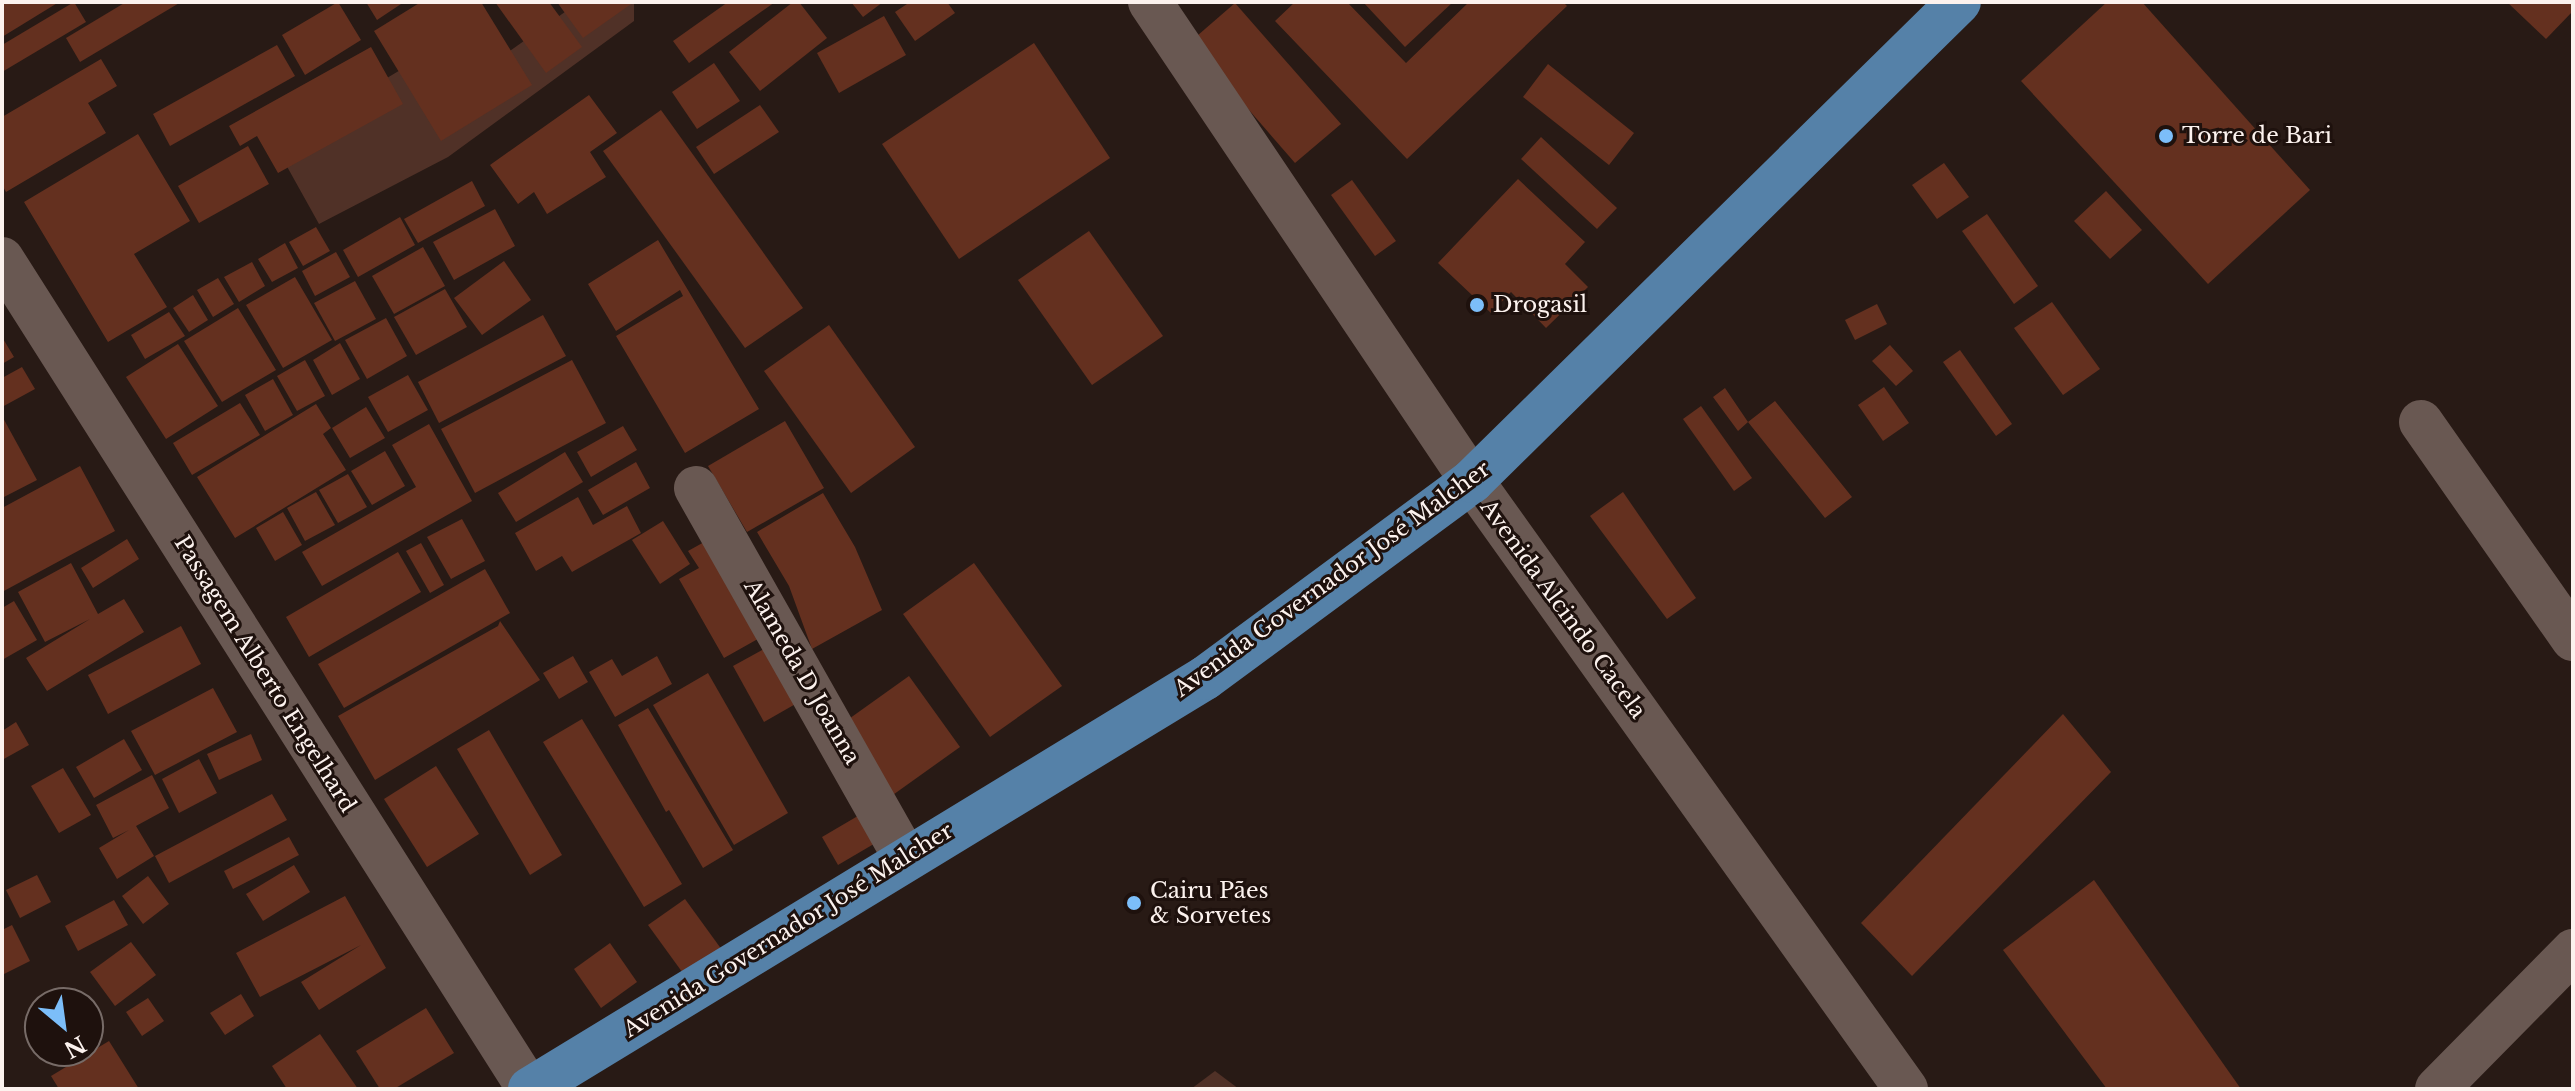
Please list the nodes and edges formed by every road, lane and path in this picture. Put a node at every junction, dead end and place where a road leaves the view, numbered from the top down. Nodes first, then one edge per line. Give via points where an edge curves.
1 (1150, 2) edge
2 (1959, 2) edge
3 (2, 259) edge
4 (2421, 422) dead end
5 (1472, 481) junction
6 (696, 488) dead end
7 (2573, 639) edge
8 (905, 858) junction
9 (2573, 951) edge
10 (530, 1089) edge
11 (1906, 1089) edge
12 (2437, 1089) edge

1 - 5 street, Avenida Alcindo Cacela
2 - 5 main road, Avenida Governador José Malcher
3 - 10 street, Passagem Alberto Engelhard
4 - 7 street
5 - 8 main road, Avenida Governador José Malcher via 1205,678
5 - 11 street, Avenida Alcindo Cacela
6 - 8 street, Alameda D Joanna
8 - 10 main road, Avenida Governador José Malcher
9 - 12 street

